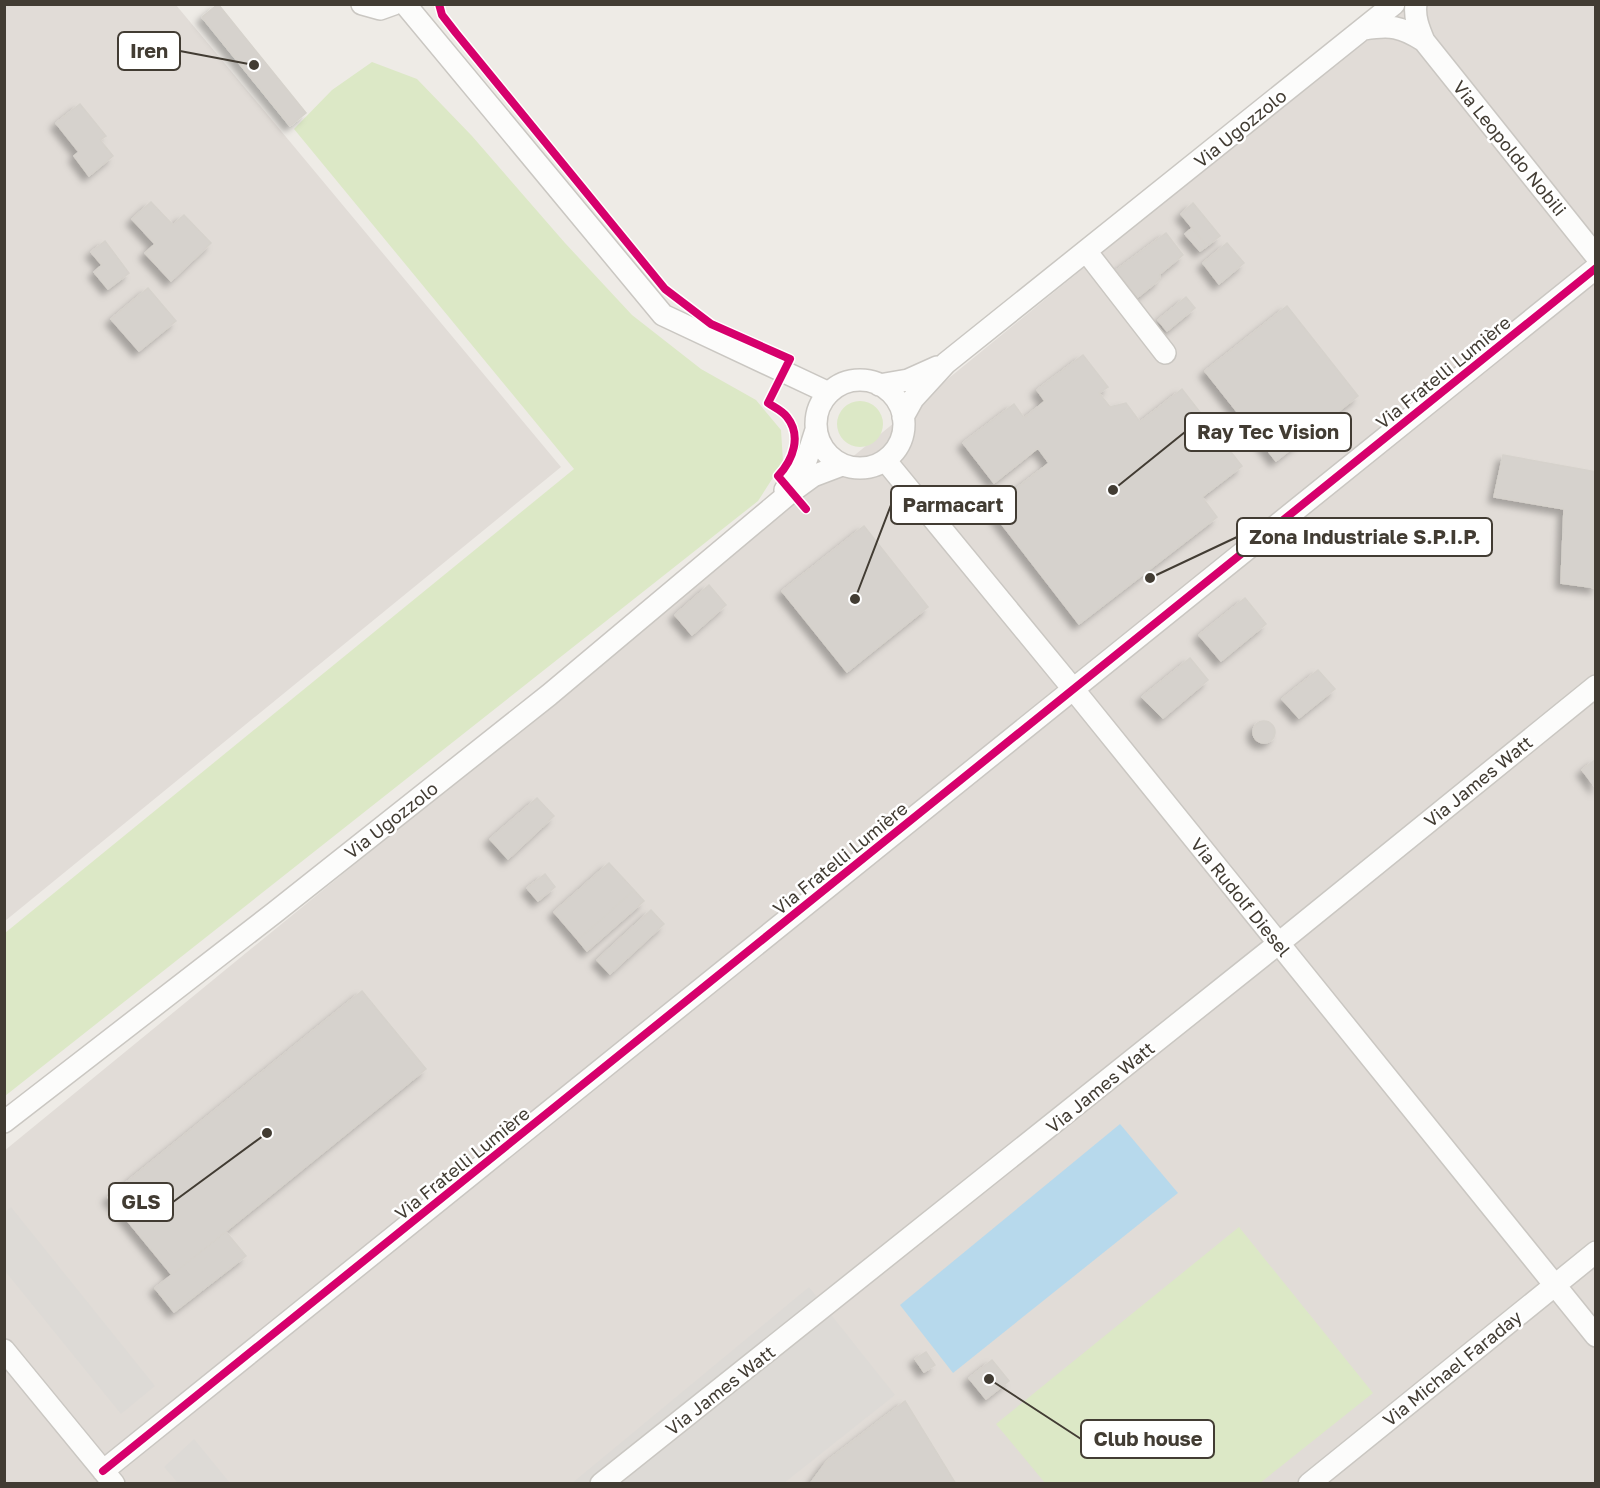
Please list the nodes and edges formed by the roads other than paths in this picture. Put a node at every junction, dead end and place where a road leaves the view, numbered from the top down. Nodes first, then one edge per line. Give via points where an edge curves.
1 (362, 4) edge
2 (394, 4) edge
3 (405, 4) edge
4 (1394, 4) edge
5 (1416, 4) edge
6 (1364, 29) junction
7 (1424, 41) junction
8 (1086, 251) junction
9 (1596, 256) edge
10 (1596, 268) edge
11 (1165, 353) dead end
12 (946, 363) junction
13 (879, 385) junction
14 (829, 393) junction
15 (903, 417) junction
16 (816, 430) junction
17 (885, 460) junction
18 (842, 465) junction
19 (770, 509) junction
20 (1596, 686) edge
21 (1074, 690) junction
22 (1279, 944) junction
23 (4, 1122) edge
24 (1596, 1252) edge
25 (1554, 1286) junction
26 (1596, 1336) edge
27 (4, 1350) edge
28 (108, 1477) edge
29 (601, 1484) edge
30 (1309, 1484) edge

1 - 2 street via 380,9
3 - 14 street via 663,315
4 - 6 street, Via Ugozzolo
5 - 7 street
6 - 7 street via 1401,28
6 - 8 street, Via Ugozzolo
7 - 9 street, Via Leopoldo Nobili
8 - 11 street
8 - 12 street, Via Ugozzolo
10 - 21 street, Via Fratelli Lumière
12 - 13 street, Via Ugozzolo via 908,380
12 - 15 street, Via Ugozzolo via 913,399
13 - 14 street via 853,381
13 - 15 street via 890,393
14 - 16 street via 818,410
15 - 17 street via 900,441
16 - 18 street via 820,444
16 - 19 street, Via Ugozzolo via 807,458
17 - 18 street via 864,468
17 - 21 street, Via Rudolf Diesel
18 - 19 street, Via Ugozzolo via 813,476
19 - 23 street, Via Ugozzolo via 549,695
20 - 22 street, Via James Watt
21 - 22 street, Via Rudolf Diesel
21 - 28 street, Via Fratelli Lumière
22 - 25 street, Via Rudolf Diesel
22 - 29 street, Via James Watt
24 - 25 street, Via Michael Faraday
25 - 26 street, Via Rudolf Diesel
25 - 30 street, Via Michael Faraday
27 - 28 street

